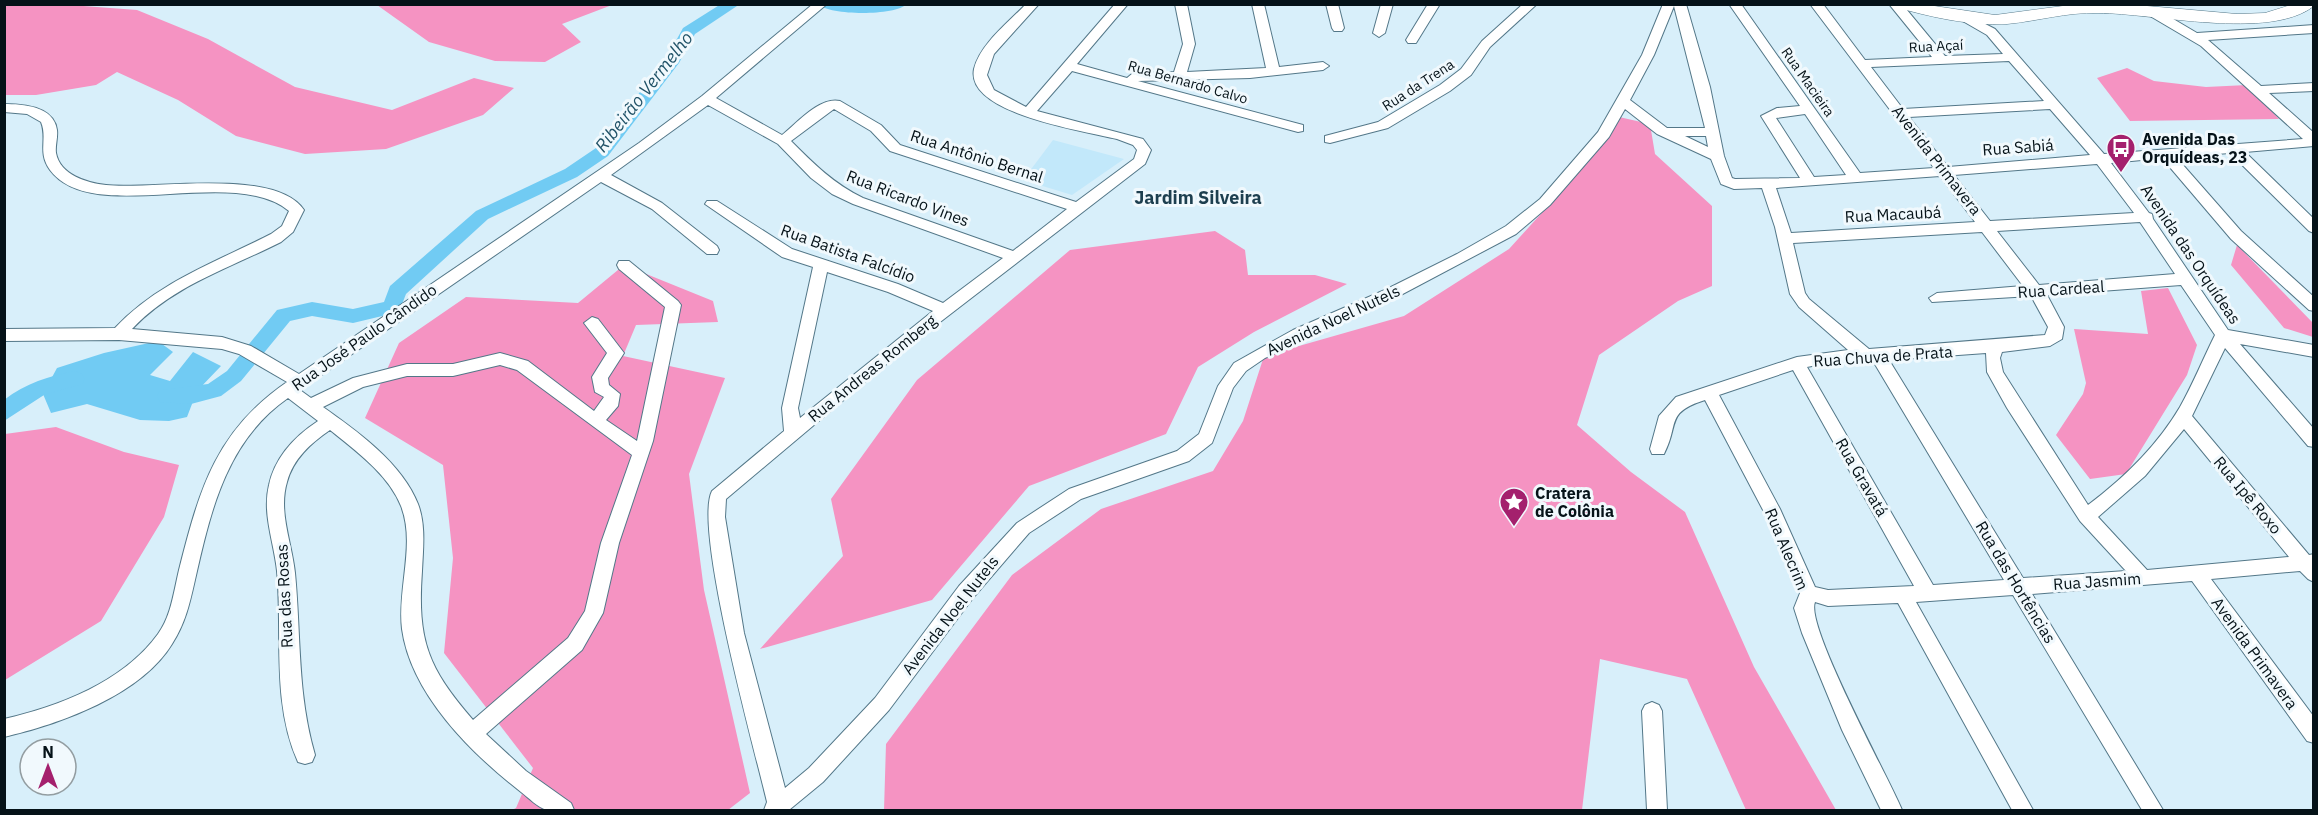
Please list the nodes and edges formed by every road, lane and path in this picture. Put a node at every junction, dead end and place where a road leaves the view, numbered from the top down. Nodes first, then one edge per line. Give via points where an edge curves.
1 (821, 4) edge
2 (1033, 4) edge
3 (1122, 4) edge
4 (1181, 4) edge
5 (1258, 4) edge
6 (1332, 4) edge
7 (1387, 4) edge
8 (1434, 4) edge
9 (1531, 4) edge
10 (1669, 4) edge
11 (1680, 4) edge
12 (1735, 4) edge
13 (1816, 4) edge
14 (1895, 4) edge
15 (1900, 4) edge
16 (2307, 4) edge
17 (2149, 10) junction
18 (2179, 13) junction
19 (1960, 16) junction
20 (2235, 18) junction
21 (2009, 19) junction
22 (1338, 28) dead end
23 (2313, 29) edge
24 (1990, 32) junction
25 (1379, 33) dead end
26 (2240, 33) junction
27 (2199, 39) junction
28 (1412, 40) dead end
29 (2011, 57) junction
30 (1941, 60) junction
31 (1862, 64) junction
32 (1069, 66) junction
33 (1323, 66) dead end
34 (1273, 70) junction
35 (1180, 75) junction
36 (1117, 78) junction
37 (2313, 87) edge
38 (2260, 90) junction
39 (707, 99) junction
40 (1623, 101) junction
41 (2054, 105) junction
42 (4, 108) edge
43 (1809, 110) junction
44 (1029, 112) junction
45 (1901, 113) junction
46 (1298, 128) dead end
47 (1662, 131) junction
48 (1711, 132) junction
49 (1330, 139) dead end
50 (783, 141) junction
51 (2313, 142) edge
52 (2234, 149) junction
53 (2166, 154) junction
54 (1717, 156) junction
55 (2100, 159) junction
56 (1946, 171) junction
57 (601, 176) junction
58 (1856, 178) junction
59 (1810, 182) junction
60 (1768, 185) junction
61 (712, 204) dead end
62 (1078, 208) junction
63 (2147, 217) junction
64 (1989, 227) junction
65 (2313, 228) edge
66 (1785, 238) junction
67 (712, 250) dead end
68 (1015, 257) junction
69 (821, 264) junction
70 (624, 265) dead end
71 (2185, 279) junction
72 (2036, 291) junction
73 (1937, 298) dead end
74 (2313, 306) edge
75 (944, 310) junction
76 (2053, 319) joint
77 (592, 323) dead end
78 (118, 334) junction
79 (4, 335) edge
80 (2223, 335) junction
81 (1995, 348) junction
82 (2313, 351) edge
83 (1871, 354) junction
84 (1797, 363) junction
85 (294, 386) junction
86 (1709, 391) junction
87 (310, 406) junction
88 (2183, 417) junction
89 (330, 421) junction
90 (595, 421) junction
91 (793, 432) junction
92 (2313, 441) edge
93 (1658, 449) dead end
94 (640, 453) junction
95 (2086, 516) junction
96 (2311, 566) edge
97 (2196, 573) junction
98 (2143, 578) junction
99 (2017, 585) junction
100 (1927, 592) junction
101 (1809, 593) junction
102 (1903, 595) junction
103 (1652, 711) dead end
104 (4, 728) edge
105 (473, 733) junction
106 (2313, 734) edge
107 (305, 755) dead end
108 (777, 809) edge
109 (564, 810) edge
110 (1657, 810) edge
111 (1892, 810) edge
112 (2024, 810) edge
113 (2153, 810) edge

1 - 39 street, Rua José Paulo Cândido
2 - 44 street via 983,61 980,77 989,93
3 - 32 street
4 - 35 street via 1189,44
5 - 34 street
6 - 22 street
7 - 25 street
8 - 28 street
9 - 49 street, Rua da Trena via 1486,44 1466,72 1445,88 1383,125
10 - 40 street, Avenida Noel Nutels
11 - 48 street
12 - 43 street, Rua Macieira
13 - 31 street, Avenida Primavera
14 - 30 street
15 - 19 main road
16 - 20 main road via 2283,15
17 - 18 main road
17 - 21 main road via 2072,9
17 - 27 street
18 - 20 main road
18 - 27 street
19 - 21 main road
19 - 24 street
20 - 26 street
21 - 24 street
23 - 26 street
24 - 29 street, Avenida das Orquídeas
26 - 27 street
27 - 38 street
29 - 30 street, Rua Açaí
29 - 41 street, Avenida das Orquídeas
30 - 31 street, Rua Açaí
31 - 45 street, Avenida Primavera
32 - 36 street, Rua Bernardo Calvo
32 - 44 street
33 - 34 street
34 - 35 street
35 - 36 street
36 - 46 street, Rua Bernardo Calvo
37 - 38 street
38 - 51 street
39 - 50 street, Rua Ricardo Vines
39 - 57 street, Rua José Paulo Cândido
40 - 47 street
40 - 108 street, Avenida Noel Nutels via 1605,134 1579,166 1521,222 1462,258 1259,354 1240,367 1226,386 1212,426 1197,447 1167,462 1074,494 1023,528 966,591 882,704
41 - 45 street
41 - 55 street, Avenida das Orquídeas
42 - 78 street via 31,111 44,118 50,129 52,162 59,173 80,185 128,192 220,188 281,198 297,210 288,229 276,238 170,289
43 - 58 street, Rua Macieira
43 - 59 street via 1768,116
44 - 62 street, Rua Andreas Romberg via 1138,142 1144,150 1140,161
45 - 56 street, Avenida Primavera
47 - 48 street
47 - 54 street
48 - 54 street
50 - 62 street, Rua Antônio Bernal via 822,109 835,104 876,128 895,148
50 - 68 street, Rua Ricardo Vines via 816,175 847,196
51 - 52 street, Rua Sabiá
52 - 53 street, Rua Sabiá
52 - 65 street
53 - 55 street, Rua Sabiá
53 - 74 street via 2236,235
54 - 60 street, Rua Sabiá via 1726,181
55 - 56 street, Rua Sabiá
55 - 63 street, Avenida das Orquídeas
56 - 58 street, Rua Sabiá
56 - 64 street, Avenida Primavera
57 - 67 street via 657,207
57 - 85 street, Rua José Paulo Cândido
58 - 59 street, Rua Sabiá
59 - 60 street, Rua Sabiá
60 - 66 street
61 - 69 street, Rua Batista Falcídio via 772,245
62 - 68 street, Rua Andreas Romberg
63 - 64 street, Rua Macaubá
63 - 71 street, Avenida das Orquídeas
64 - 66 street, Rua Macaubá
64 - 72 street, Avenida Primavera
66 - 83 street via 1798,294 1808,307
68 - 75 street, Rua Andreas Romberg
69 - 75 street, Rua Batista Falcídio
69 - 91 street via 790,408
70 - 94 street via 673,305
71 - 72 street, Rua Cardeal
71 - 80 street, Avenida das Orquídeas
72 - 73 street, Rua Cardeal
72 - 76 street, Avenida Primavera
75 - 91 street, Rua Andreas Romberg
76 - 81 street, Rua Chuva de Prata via 2056,335 2050,340
77 - 90 street via 616,352 600,377 601,388 612,394 612,402
78 - 79 street
78 - 85 street via 208,341 245,350 262,358
80 - 82 street
80 - 88 street
80 - 92 street, Avenida das Orquídeas
81 - 83 street, Rua Chuva de Prata
81 - 95 street via 1992,358 2000,382
83 - 84 street, Rua Chuva de Prata
83 - 99 street, Rua das Hortências
84 - 86 street, Rua Chuva de Prata
84 - 100 street, Rua Gravatá
85 - 87 street
85 - 104 street, Rua José Paulo Cândido via 250,419 213,477 176,620 160,645 139,666 101,692 29,723
86 - 93 street, Rua Chuva de Prata via 1671,408 1664,419
86 - 101 street, Rua Alecrim via 1771,509
87 - 89 street
87 - 90 street via 359,382 407,370 453,370 500,359 522,365
88 - 95 street via 2163,446 2131,480
88 - 96 street, Rua Ipê Roxo
89 - 105 street via 358,443 410,501 415,538 411,610 417,659 453,713
89 - 107 street, Rua das Rosas via 309,435 288,458 275,497 286,572 290,703
90 - 94 street
91 - 108 street, Rua Andreas Romberg via 718,496 716,517 735,633
94 - 105 street via 586,629 575,644
95 - 98 street
96 - 97 street, Rua Jasmim
97 - 98 street, Rua Jasmim
97 - 106 street, Avenida Primavera
98 - 99 street, Rua Jasmim
99 - 100 street, Rua Jasmim
99 - 113 street, Rua das Hortências
100 - 102 street, Rua Jasmim
101 - 102 street, Rua Jasmim via 1839,599
101 - 111 street, Rua Alecrim via 1803,608 1811,633 1849,724
102 - 112 street
103 - 110 street
105 - 109 street via 511,772

